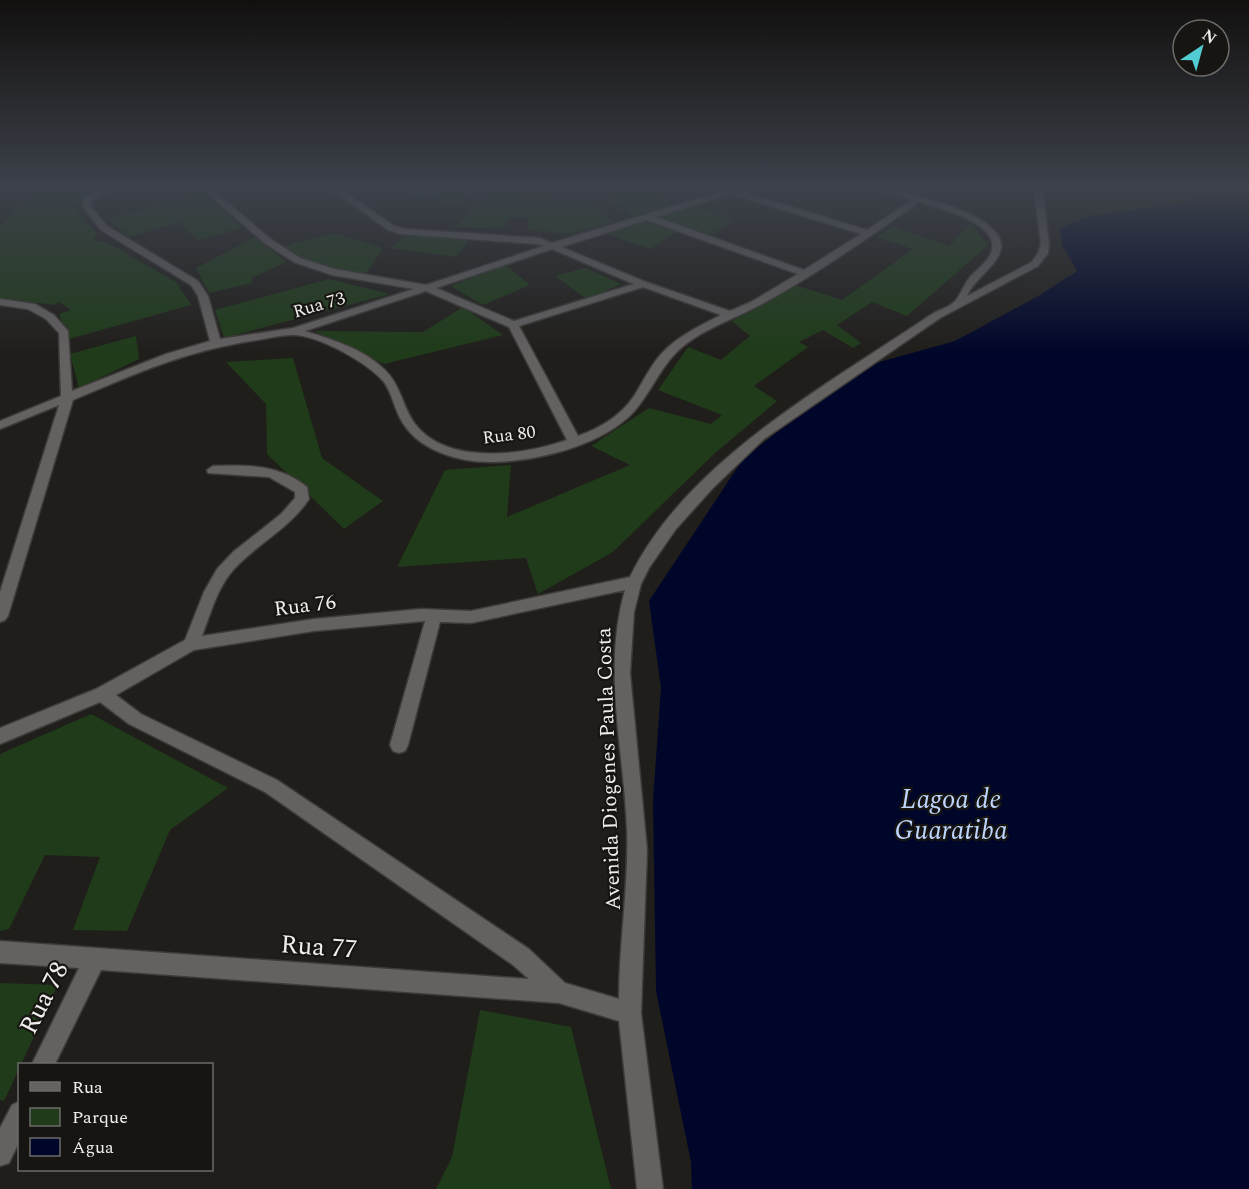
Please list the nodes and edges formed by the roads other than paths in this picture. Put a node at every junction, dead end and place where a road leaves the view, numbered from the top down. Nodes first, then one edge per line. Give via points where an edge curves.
1 (130, 243) edge
2 (272, 243) edge
3 (547, 243) edge
4 (561, 243) edge
5 (724, 243) edge
6 (853, 243) edge
7 (996, 243) edge
8 (1042, 243) edge
9 (550, 247) junction
10 (805, 273) junction
11 (643, 284) junction
12 (428, 288) junction
13 (960, 301) junction
14 (0, 302) edge
15 (728, 314) junction
16 (513, 325) junction
17 (295, 331) junction
18 (216, 343) junction
19 (67, 399) junction
20 (0, 425) edge
21 (574, 441) junction
22 (213, 470) dead end
23 (635, 582) junction
24 (0, 616) edge
25 (434, 616) junction
26 (191, 644) junction
27 (102, 694) junction
28 (0, 736) edge
29 (399, 745) dead end
30 (0, 952) edge
31 (96, 958) junction
32 (559, 993) junction
33 (630, 1013) junction
34 (44, 1063) edge
35 (18, 1117) edge
36 (0, 1154) edge
37 (650, 1189) edge

1 - 18 street via 195,283 203,296
2 - 12 street via 315,268
3 - 9 street
4 - 9 street
5 - 10 street
6 - 10 street, Rua 80
7 - 13 street via 988,267 966,285
8 - 13 street, Avenida Diogenes Paula Costa via 1043,253 1035,264
9 - 11 street
9 - 12 street
10 - 15 street, Rua 80
11 - 15 street
11 - 16 street
12 - 16 street
12 - 17 street, Rua 73
13 - 23 street, Avenida Diogenes Paula Costa via 779,422 741,452 657,542
14 - 19 street via 31,306 50,317 64,333
15 - 21 street, Rua 80 via 665,357 624,417 606,429
16 - 21 street
17 - 18 street, Rua 73
17 - 21 street, Rua 80 via 373,364 390,382 408,423 422,438 454,453 490,458
18 - 19 street, Rua 73 via 134,369
19 - 20 street, Rua 73
19 - 24 street
22 - 26 street via 274,473 292,480 302,490 302,499 284,521 230,563 220,576
23 - 25 street, Rua 76 via 471,617
23 - 33 street, Avenida Diogenes Paula Costa via 623,632 624,695 636,829
25 - 26 street, Rua 76 via 314,625
25 - 29 street
26 - 27 street, Rua 76
27 - 28 street, Rua 76
27 - 32 street via 135,719 271,786 521,957
30 - 31 street, Rua 77
31 - 32 street, Rua 77
31 - 34 street, Rua 78
32 - 33 street, Rua 77
33 - 37 street, Avenida Diogenes Paula Costa
35 - 36 street

